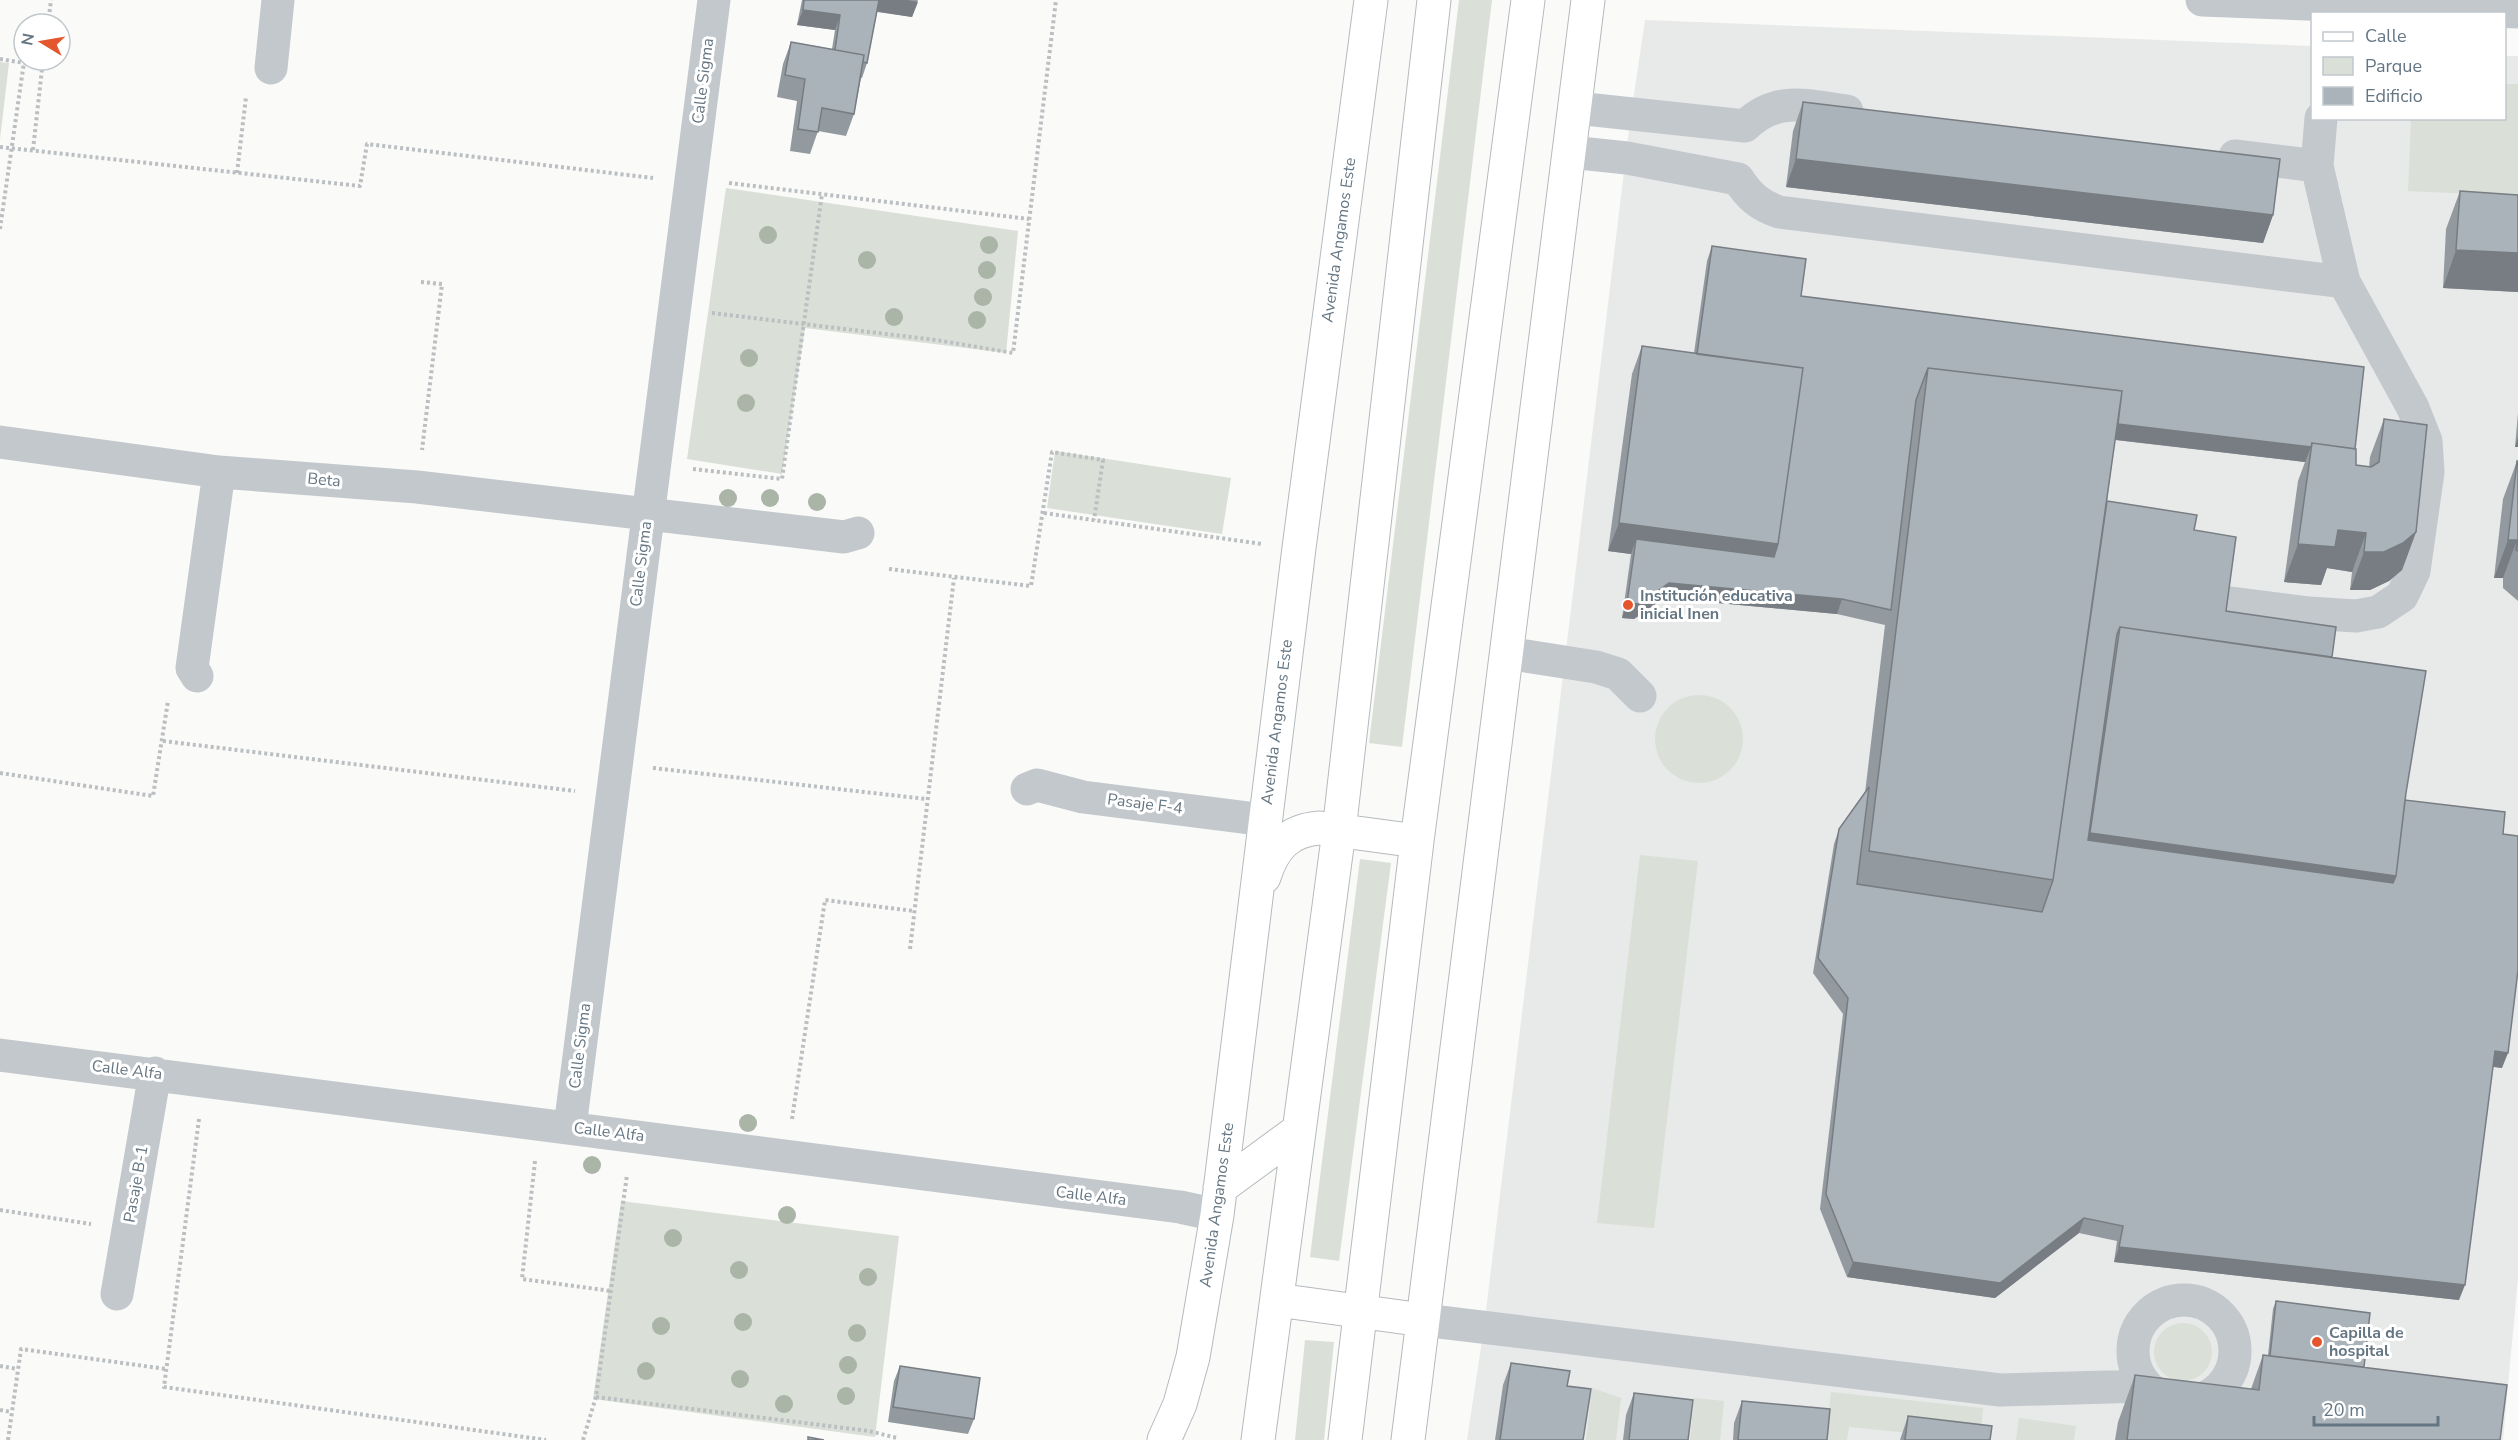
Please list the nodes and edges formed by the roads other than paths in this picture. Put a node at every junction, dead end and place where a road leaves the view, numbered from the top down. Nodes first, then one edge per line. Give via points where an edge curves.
1 (278, 0) edge
2 (714, 0) edge
3 (1371, 0) edge
4 (1434, 0) edge
5 (1528, 0) edge
6 (1588, 0) edge
7 (2202, 0) edge
8 (2336, 6) edge
9 (2518, 12) edge
10 (271, 68) dead end
11 (1576, 108) junction
12 (1874, 114) edge
13 (2321, 120) edge
14 (1745, 126) junction
15 (1570, 152) junction
16 (2200, 152) edge
17 (2317, 166) junction
18 (1738, 178) junction
19 (2344, 282) junction
20 (0, 442) edge
21 (219, 472) junction
22 (648, 512) junction
23 (858, 532) dead end
24 (2231, 603) edge
25 (1507, 652) junction
26 (196, 676) dead end
27 (1640, 696) dead end
28 (1027, 789) dead end
29 (1265, 820) junction
30 (1339, 831) junction
31 (1417, 841) junction
32 (1256, 905) junction
33 (0, 1055) edge
34 (155, 1074) junction
35 (570, 1127) junction
36 (1299, 1130) junction
37 (1218, 1202) junction
38 (117, 1294) dead end
39 (1277, 1300) junction
40 (1358, 1311) junction
41 (1423, 1320) junction
42 (2146, 1386) edge
43 (1164, 1440) edge
44 (1258, 1440) edge
45 (1345, 1440) edge
46 (1408, 1440) edge

1 - 10 street
2 - 22 street, Calle Sigma
3 - 29 main road, Avenida Angamos Este
4 - 30 main road
5 - 31 main road
6 - 11 main road
7 - 8 street
8 - 9 street
11 - 14 street
11 - 15 main road
12 - 14 street via 1792,104 1758,113
13 - 17 street
14 - 18 street via 1736,142 1734,161
15 - 18 street
15 - 25 main road
16 - 17 street
17 - 19 street
18 - 19 street via 1762,206 1779,212
19 - 24 street via 2414,408 2426,441 2428,472 2414,571 2402,596 2378,612 2367,614 2308,613
20 - 21 street, Beta
21 - 22 street, Beta via 417,487
21 - 26 street via 192,668
22 - 23 street, Beta via 844,537
22 - 35 street, Calle Sigma
25 - 27 street via 1596,666 1618,674
25 - 41 main road
28 - 29 street, Pasaje F-4 via 1037,785 1083,797
29 - 32 main road, Avenida Angamos Este
30 - 31 main road
30 - 32 main road via 1304,830 1285,840 1271,857
30 - 36 main road
31 - 40 main road
32 - 37 main road, Avenida Angamos Este
33 - 34 street, Calle Alfa
34 - 35 street, Calle Alfa
34 - 38 street, Pasaje B-1
35 - 37 street, Calle Alfa via 1180,1207
36 - 37 main road
36 - 39 main road
37 - 43 main road, Avenida Angamos Este via 1193,1357 1180,1404
39 - 40 main road
39 - 44 main road
40 - 41 main road
40 - 45 main road
41 - 42 street via 2000,1390
41 - 46 main road

